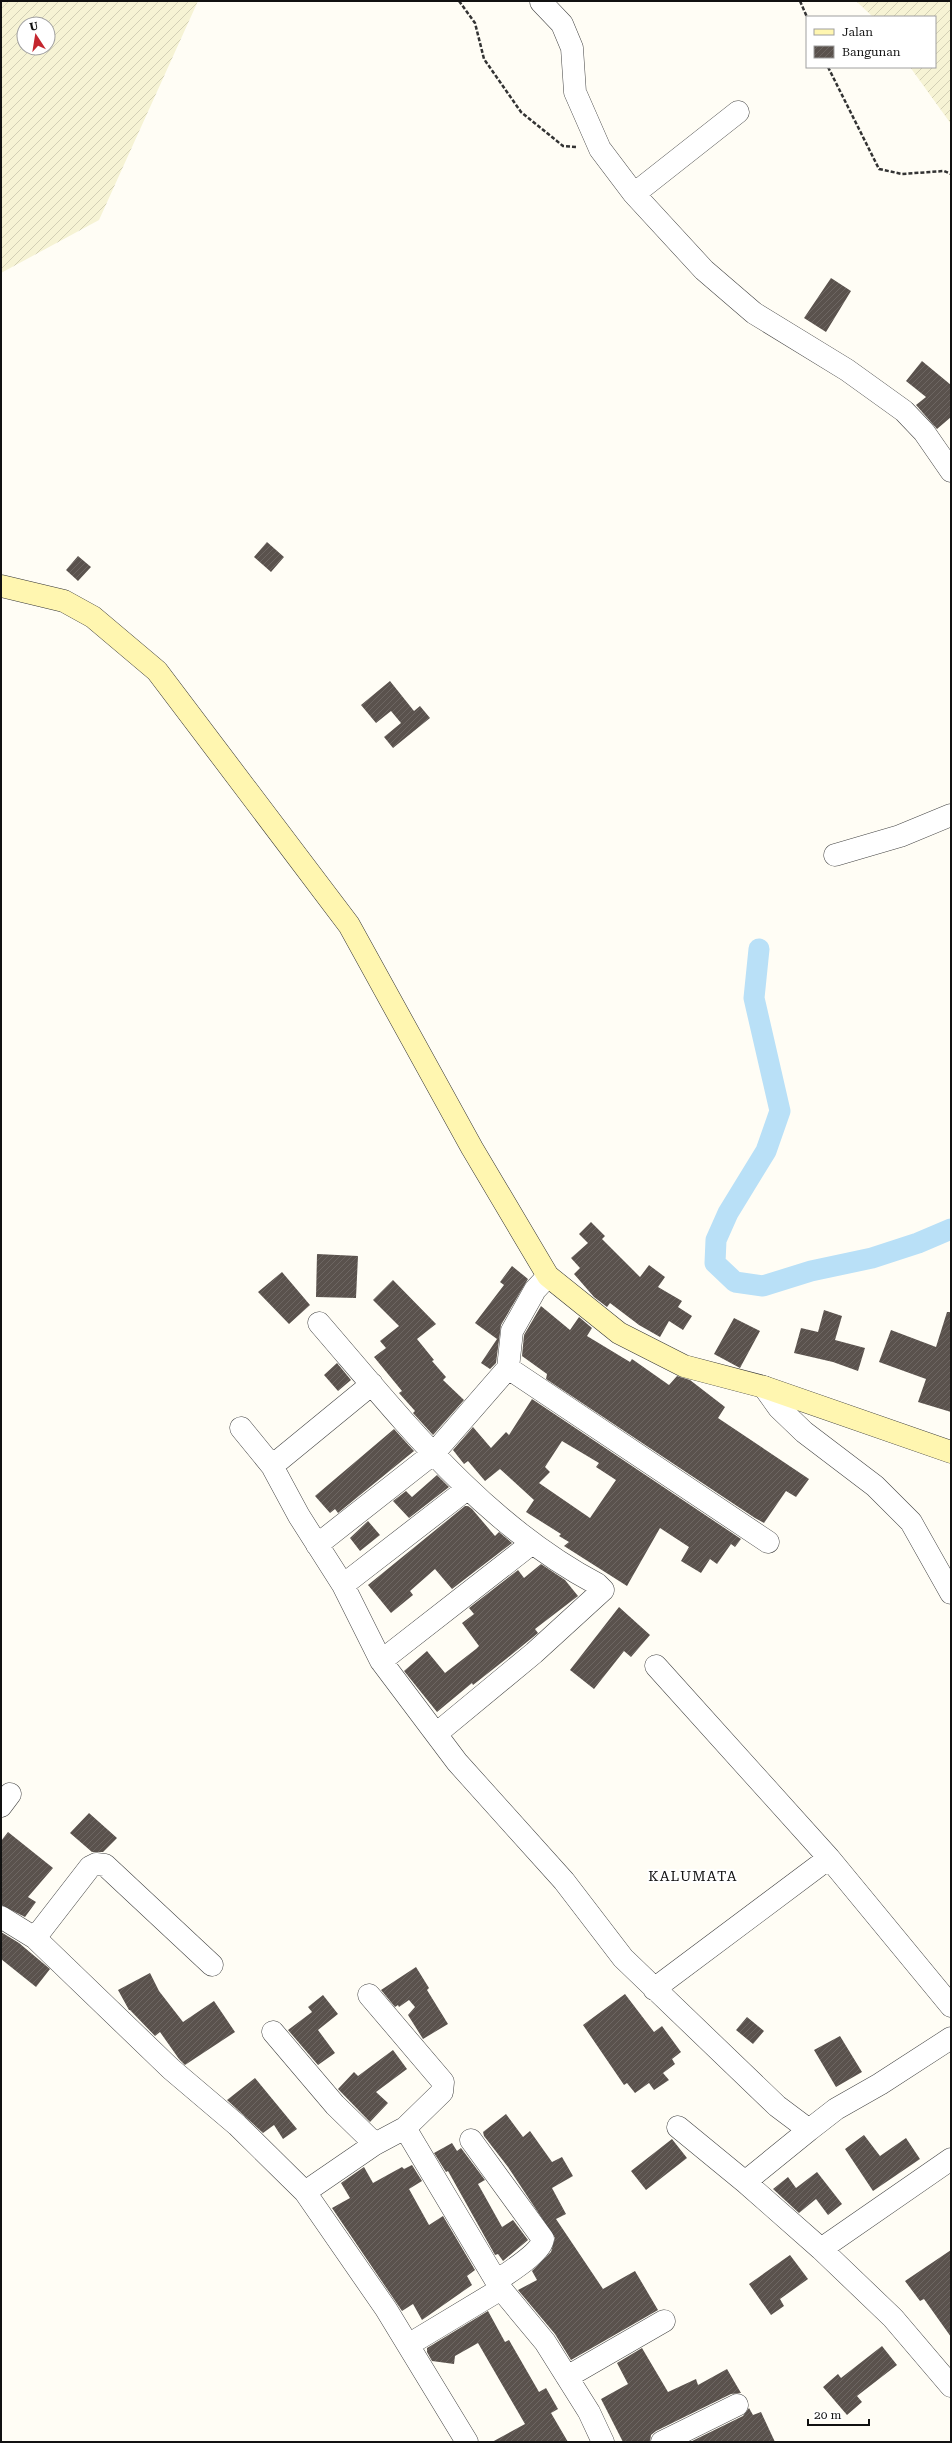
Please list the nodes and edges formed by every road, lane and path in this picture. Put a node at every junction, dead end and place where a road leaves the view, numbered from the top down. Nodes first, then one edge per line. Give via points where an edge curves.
1 (459, 1) edge
2 (800, 1) edge
3 (541, 2) edge
4 (807, 16) edge
5 (829, 68) edge
6 (738, 112) dead end
7 (600, 149) junction
8 (951, 174) edge
9 (634, 194) junction
10 (951, 471) edge
11 (1, 586) edge
12 (951, 815) edge
13 (835, 855) dead end
14 (548, 1276) junction
15 (319, 1323) dead end
16 (508, 1368) junction
17 (372, 1384) junction
18 (764, 1387) junction
19 (241, 1428) dead end
20 (951, 1452) edge
21 (434, 1454) junction
22 (272, 1466) junction
23 (467, 1489) junction
24 (768, 1542) dead end
25 (531, 1544) junction
26 (317, 1545) junction
27 (343, 1585) junction
28 (951, 1593) edge
29 (382, 1661) junction
30 (656, 1666) dead end
31 (436, 1734) junction
32 (829, 1858) junction
33 (1, 1917) edge
34 (35, 1938) junction
35 (212, 1965) dead end
36 (654, 1989) junction
37 (369, 1995) dead end
38 (951, 2006) edge
39 (273, 2032) dead end
40 (951, 2038) edge
41 (678, 2127) dead end
42 (405, 2128) junction
43 (809, 2130) junction
44 (471, 2140) dead end
45 (375, 2144) junction
46 (951, 2159) edge
47 (745, 2182) junction
48 (305, 2192) junction
49 (821, 2250) junction
50 (500, 2284) junction
51 (664, 2321) dead end
52 (408, 2345) junction
53 (567, 2377) junction
54 (951, 2386) edge
55 (737, 2405) dead end
56 (467, 2442) edge
57 (603, 2442) edge
58 (662, 2442) edge

1 - 7 path via 475,23 484,59 521,112 563,146
2 - 4 path
3 - 7 street via 562,24 572,48 575,92
5 - 8 path via 880,169 902,174 944,171
6 - 9 street
7 - 9 street
9 - 10 street via 704,270 754,313 847,370 904,411 924,432
11 - 14 street via 64,601 93,617 157,671 348,925 472,1148
12 - 13 street via 900,836
14 - 16 street via 536,1290 512,1331
14 - 18 street via 619,1333 684,1366
15 - 17 street
16 - 21 street
16 - 24 street
17 - 21 street
17 - 22 street
18 - 20 street
18 - 28 street via 779,1408 804,1432 875,1486 912,1522
19 - 22 street
21 - 23 street
21 - 26 street
22 - 26 street
23 - 25 street
23 - 27 street
25 - 29 street
25 - 31 street via 602,1587 603,1591 534,1653
26 - 27 street
27 - 29 street
29 - 31 street
30 - 32 street
31 - 36 street via 457,1762 564,1881 623,1958
32 - 36 street
32 - 38 street
33 - 34 street
34 - 35 street via 90,1867 96,1864 105,1865
34 - 48 street via 171,2069 237,2125
36 - 43 street via 777,2106
37 - 42 street via 443,2082 442,2092
39 - 45 street via 335,2105
40 - 43 street via 836,2109
41 - 47 street
42 - 45 street
42 - 50 street
43 - 47 street
44 - 50 street via 543,2239 541,2245
45 - 48 street
46 - 49 street
47 - 49 street
48 - 52 street
49 - 54 street via 893,2318
50 - 52 street
50 - 53 street via 545,2342
51 - 53 street
52 - 56 street
53 - 57 street via 589,2412
55 - 58 street

